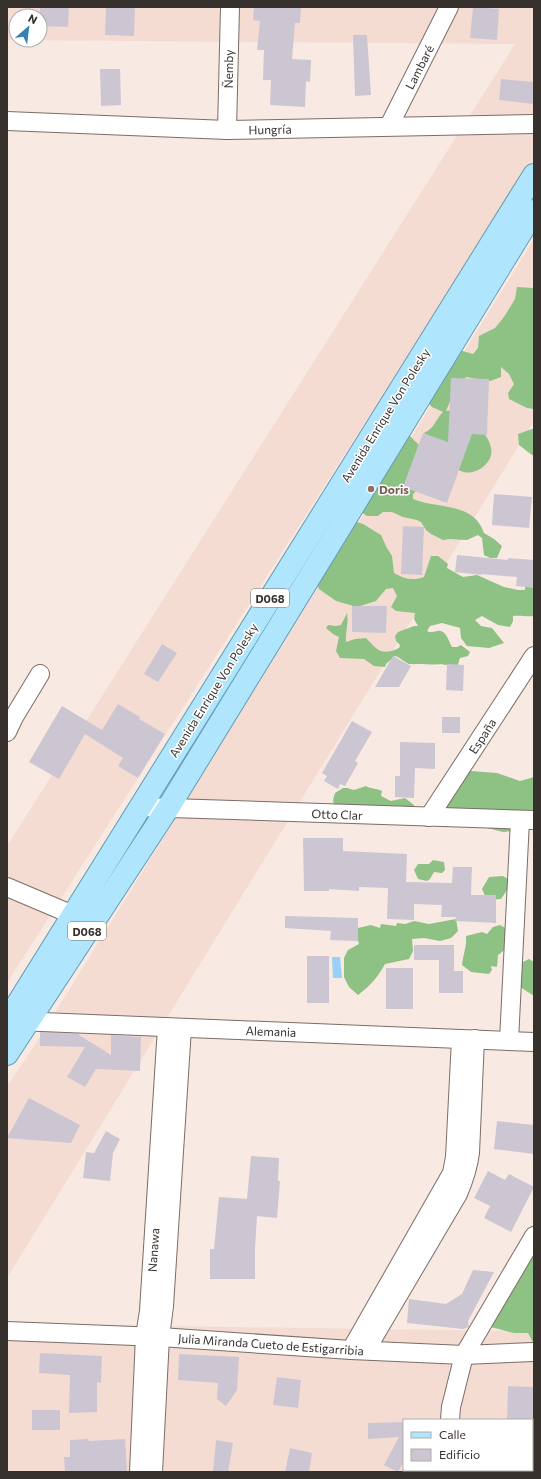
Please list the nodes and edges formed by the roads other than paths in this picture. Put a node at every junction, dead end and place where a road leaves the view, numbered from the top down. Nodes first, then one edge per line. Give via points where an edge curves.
1 (230, 7) edge
2 (449, 7) edge
3 (7, 121) edge
4 (534, 124) edge
5 (389, 126) junction
6 (227, 130) junction
7 (534, 175) edge
8 (534, 212) edge
9 (534, 656) edge
10 (40, 674) dead end
11 (7, 732) edge
12 (140, 807) junction
13 (168, 808) junction
14 (429, 817) junction
15 (527, 820) edge
16 (7, 888) edge
17 (73, 916) junction
18 (14, 1021) edge
19 (175, 1027) junction
20 (468, 1039) junction
21 (509, 1041) junction
22 (534, 1042) edge
23 (7, 1054) edge
24 (534, 1236) edge
25 (7, 1331) edge
26 (153, 1337) junction
27 (358, 1350) junction
28 (534, 1352) edge
29 (464, 1355) junction
30 (450, 1419) edge
31 (139, 1472) edge
32 (153, 1472) edge

1 - 6 street, Ñemby
2 - 5 street, Lambaré
3 - 6 street, Hungría
4 - 5 street, Hungría
5 - 6 street, Hungría
7 - 12 main road, Avenida Enrique Von Polesky / D068
8 - 13 main road, Avenida Enrique Von Polesky / D068
9 - 14 street, España
10 - 11 street
12 - 13 street, Otto Clar
12 - 17 main road, Avenida Enrique Von Polesky / D068
13 - 14 street, Otto Clar
13 - 18 main road, Avenida Enrique Von Polesky / D068
14 - 15 street, Otto Clar
15 - 21 street
16 - 17 street
17 - 18 main road, Avenida Enrique Von Polesky / D068
18 - 19 street, Alemania
18 - 23 main road, Avenida Enrique Von Polesky / D068
19 - 20 street, Alemania
19 - 26 street, Nanawa via 149,1311
20 - 21 street, Alemania
20 - 27 street via 452,1173
21 - 22 street, Alemania
24 - 29 street
25 - 26 street, Julia Miranda Cueto de Estigarribia
26 - 27 street, Julia Miranda Cueto de Estigarribia
26 - 31 street, Nanawa
26 - 32 street, Nanawa
27 - 29 street, Julia Miranda Cueto de Estigarribia
28 - 29 street, Julia Miranda Cueto de Estigarribia
29 - 30 street

